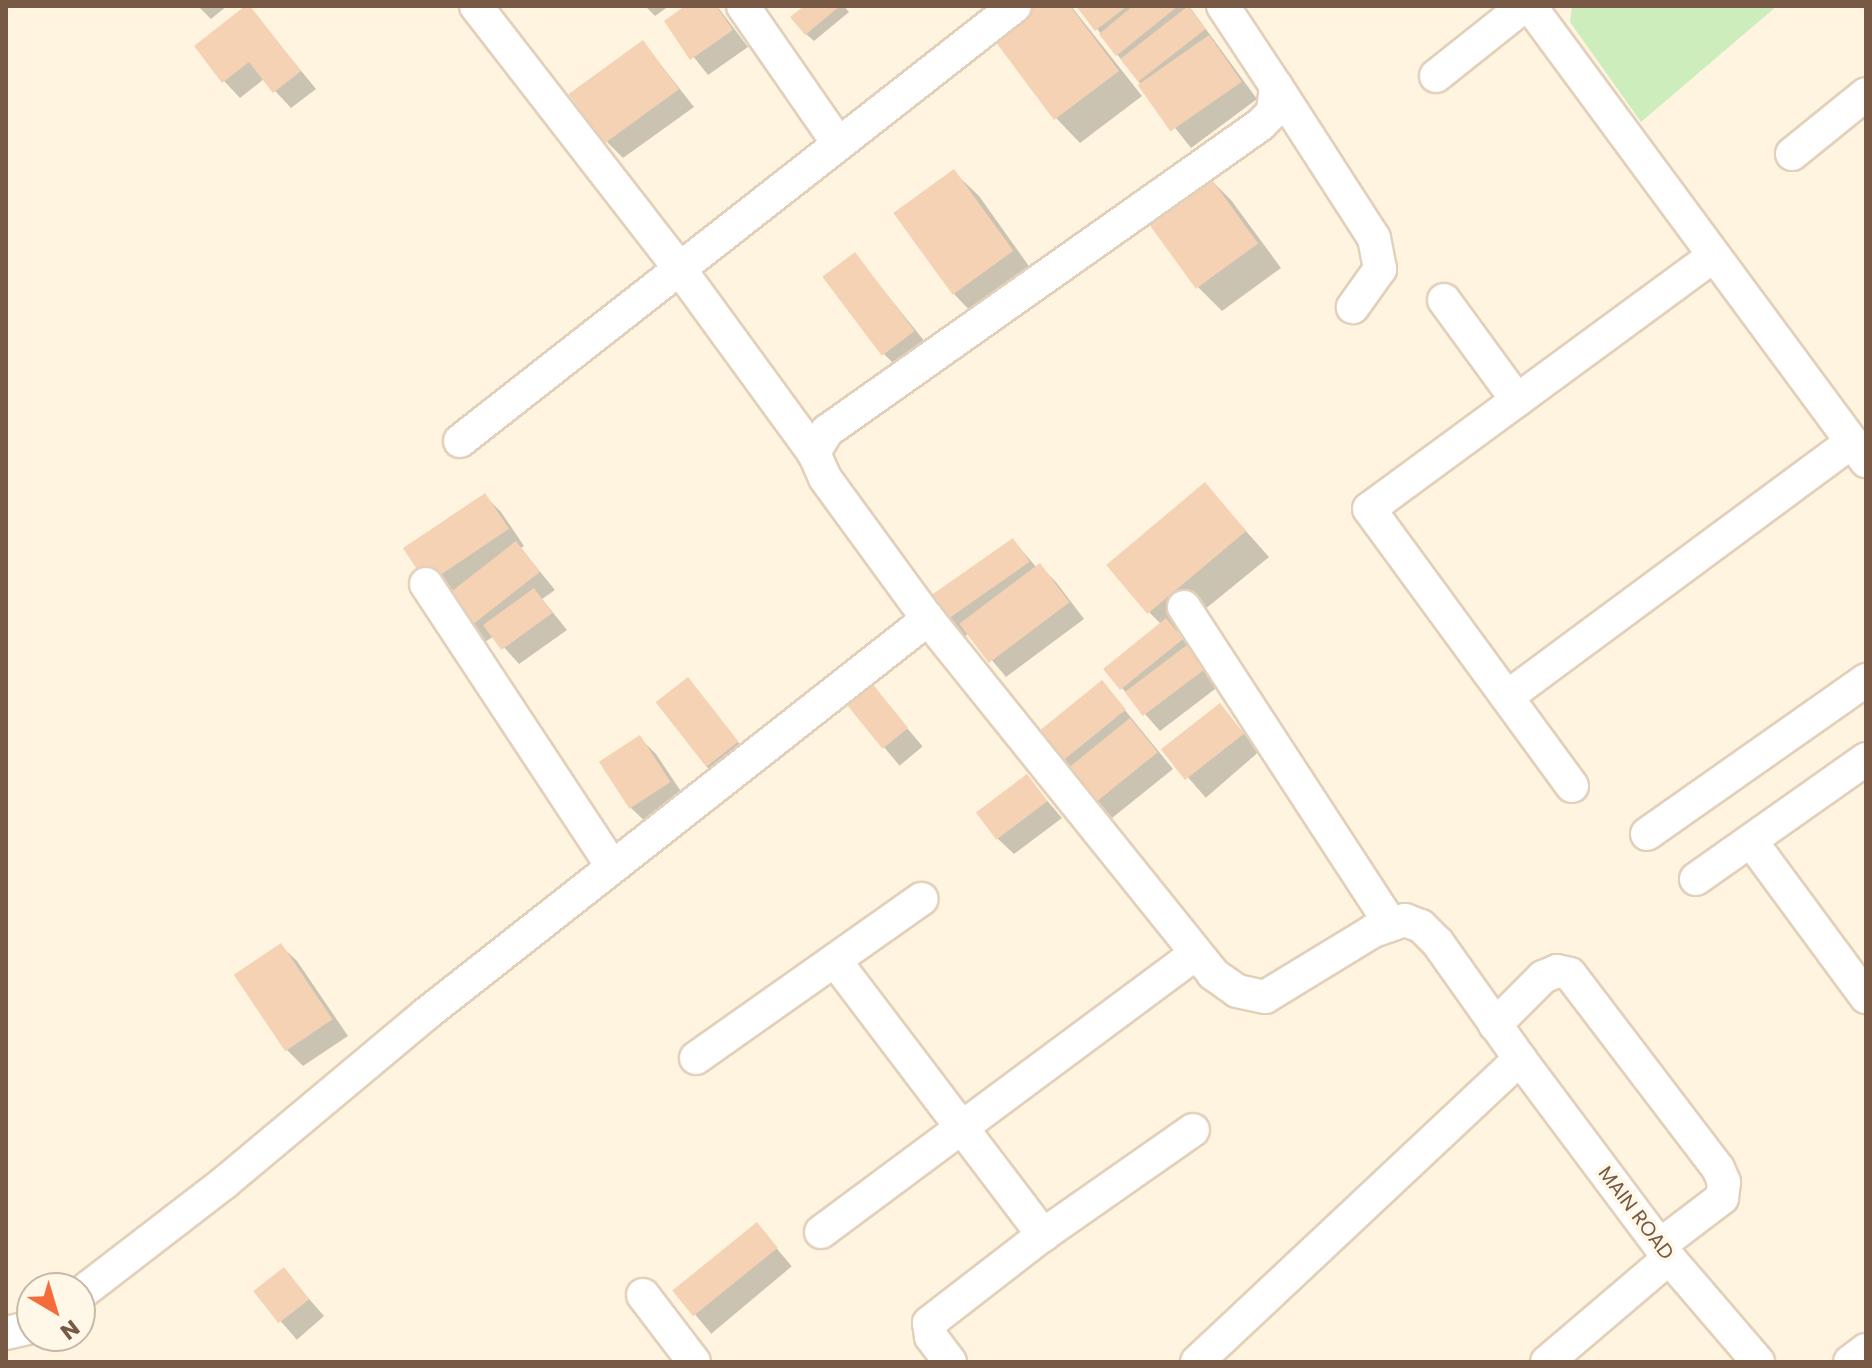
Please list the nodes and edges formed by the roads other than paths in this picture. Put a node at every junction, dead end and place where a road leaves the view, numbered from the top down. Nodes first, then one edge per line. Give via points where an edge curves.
1 (476, 6) edge
2 (743, 6) edge
3 (1015, 6) edge
4 (1223, 6) edge
5 (1524, 6) edge
6 (1530, 6) edge
7 (1436, 76) dead end
8 (1276, 86) junction
9 (1866, 94) edge
10 (838, 143) junction
11 (1792, 154) dead end
12 (1714, 256) junction
13 (679, 268) junction
14 (1444, 300) dead end
15 (1353, 307) dead end
16 (1517, 400) junction
17 (460, 441) dead end
18 (1859, 452) edge
19 (814, 453) junction
20 (426, 584) dead end
21 (1184, 607) dead end
22 (928, 619) junction
23 (1866, 680) edge
24 (1507, 697) junction
25 (1864, 764) edge
26 (1572, 786) dead end
27 (1647, 834) dead end
28 (1751, 841) junction
29 (612, 866) junction
30 (1696, 879) dead end
31 (921, 899) dead end
32 (1391, 925) junction
33 (1196, 953) junction
34 (836, 962) junction
35 (1866, 997) edge
36 (1495, 1025) junction
37 (696, 1058) dead end
38 (1520, 1059) junction
39 (962, 1127) junction
40 (1193, 1130) dead end
41 (821, 1232) dead end
42 (1043, 1235) junction
43 (1664, 1252) junction
44 (96, 1282) edge
45 (643, 1295) dead end
46 (1866, 1350) edge
47 (694, 1362) edge
48 (950, 1362) edge
49 (1197, 1362) edge
50 (1547, 1362) edge
51 (1758, 1362) edge
52 (1850, 1362) edge

1 - 13 street
2 - 10 street
3 - 10 street
4 - 8 street
5 - 7 street
6 - 12 street
8 - 15 street via 1374,238 1380,269
8 - 19 street via 1273,112 1260,125 827,431
9 - 11 street
10 - 13 street
12 - 16 street
12 - 18 street
13 - 17 street
13 - 19 street
14 - 16 street
16 - 24 street via 1369,509
18 - 24 street
19 - 22 street via 825,478
20 - 29 street
21 - 32 street
22 - 29 street
22 - 33 street
23 - 27 street
24 - 26 street
25 - 28 street
28 - 30 street
28 - 35 street
29 - 44 street
31 - 34 street
32 - 33 street via 1265,997 1237,991
32 - 36 street, MAIN ROAD via 1405,920 1421,926
33 - 39 street
34 - 37 street
34 - 39 street
36 - 38 street, MAIN ROAD
36 - 43 street via 1543,977 1557,971 1570,974 1718,1168 1724,1182 1722,1198
38 - 43 street, MAIN ROAD
38 - 49 street
39 - 41 street
39 - 42 street
40 - 42 street
42 - 48 street via 929,1323 931,1337
43 - 50 street
43 - 51 street, MAIN ROAD
45 - 47 street
46 - 52 street

